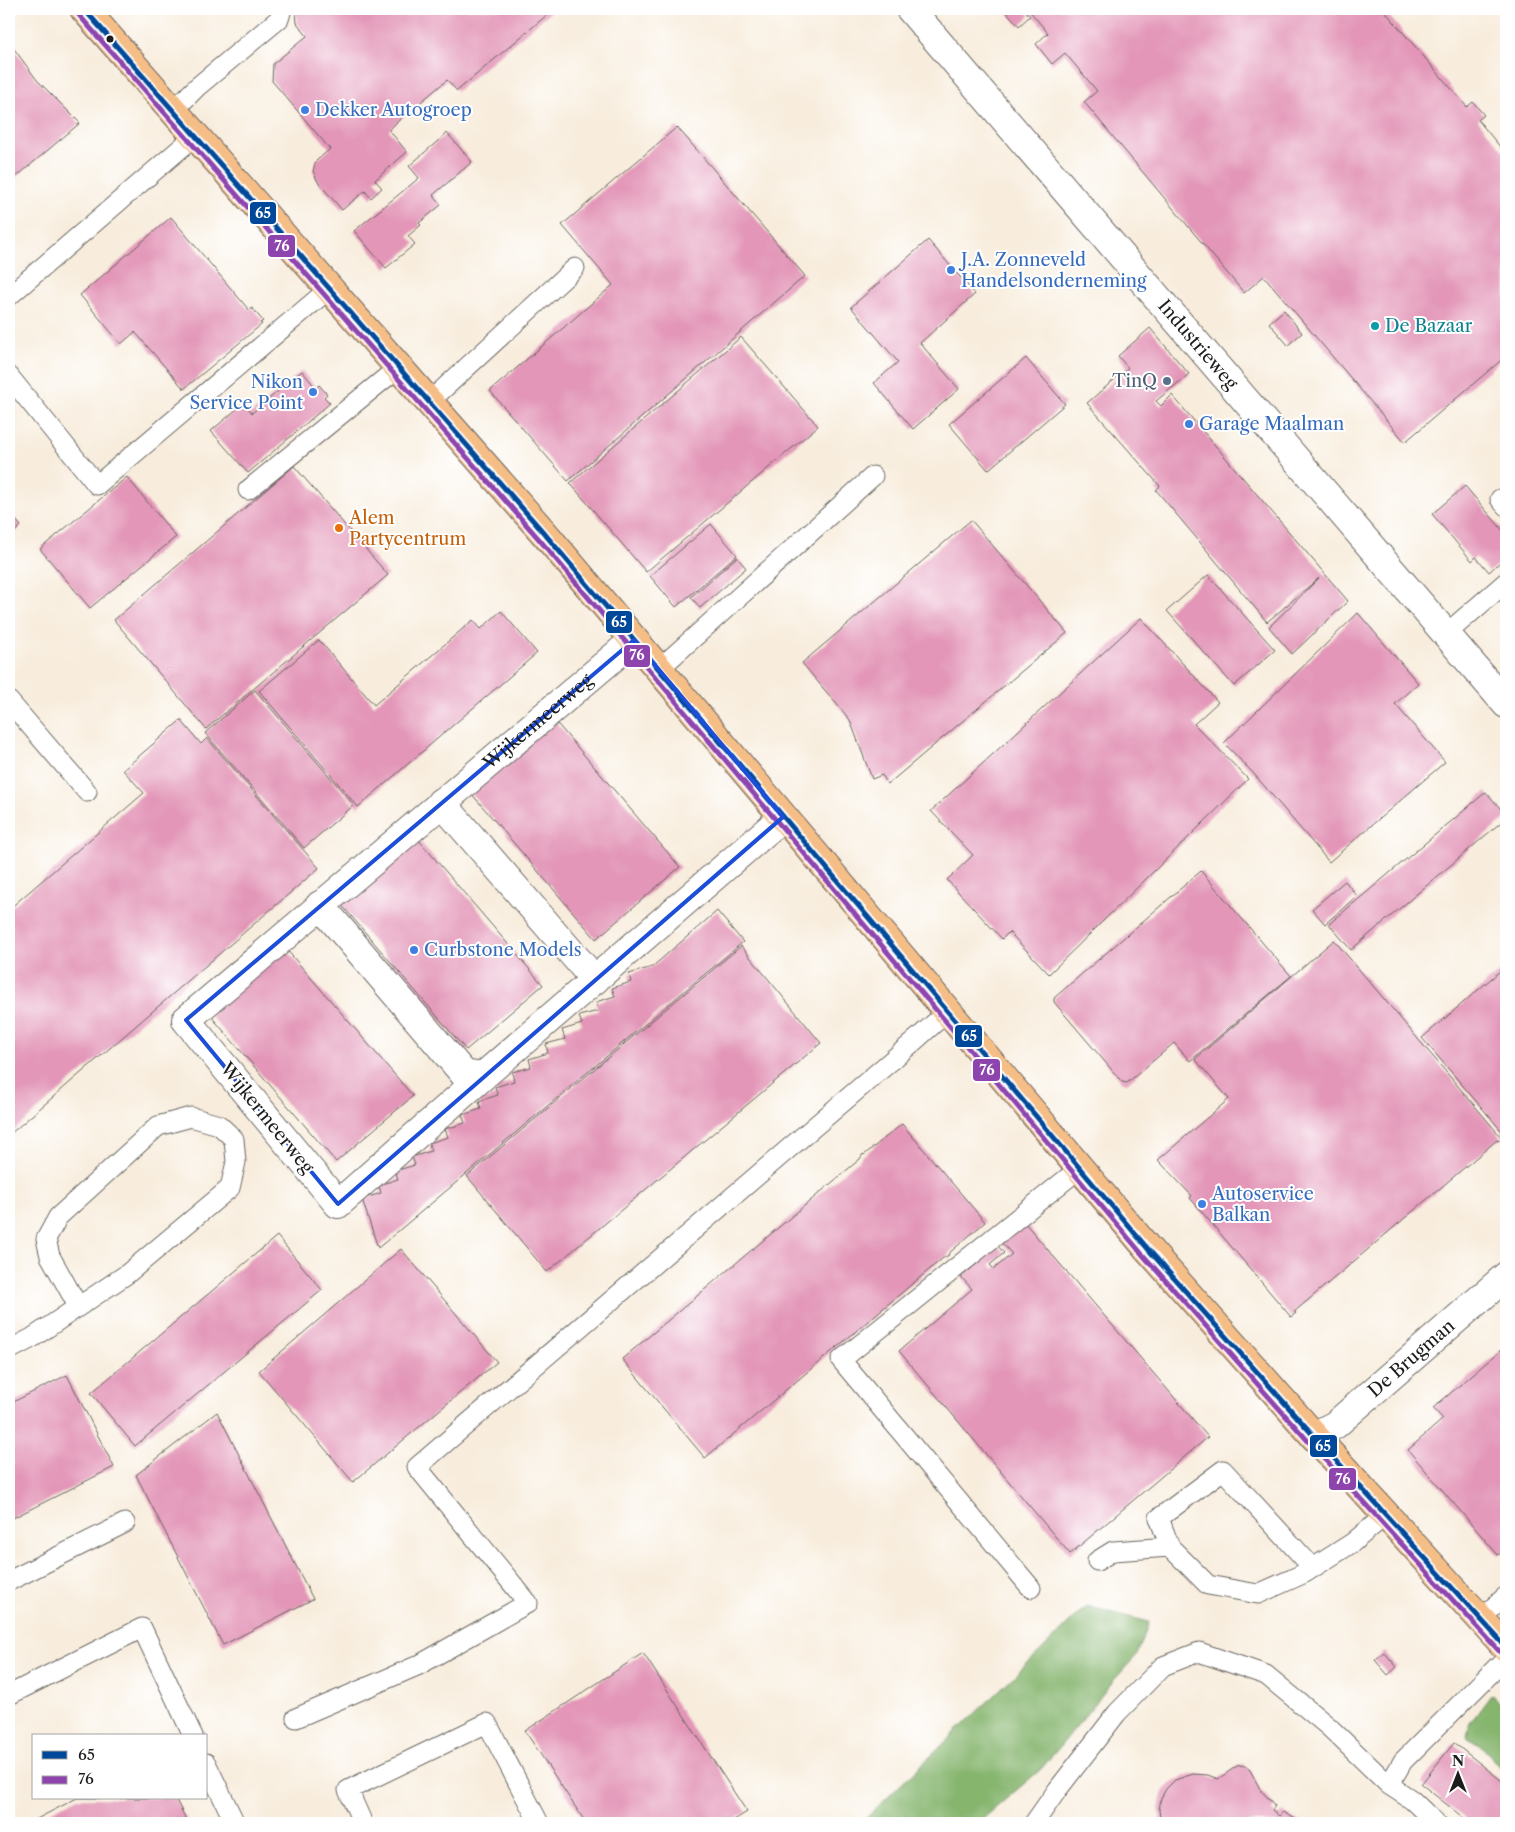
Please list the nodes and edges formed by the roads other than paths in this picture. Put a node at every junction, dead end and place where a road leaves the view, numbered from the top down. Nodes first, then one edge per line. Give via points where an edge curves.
1 (84, 9) edge
2 (282, 9) edge
3 (910, 9) edge
4 (173, 111) junction
5 (195, 136) junction
6 (575, 268) dead end
7 (329, 289) junction
8 (9, 296) edge
9 (398, 367) junction
10 (9, 376) edge
11 (429, 402) junction
12 (873, 476) dead end
13 (248, 490) dead end
14 (1506, 582) edge
15 (1446, 634) junction
16 (634, 640) junction
17 (658, 669) junction
18 (9, 701) edge
19 (1506, 704) edge
20 (87, 792) dead end
21 (441, 802) junction
22 (783, 817) junction
23 (320, 905) junction
24 (595, 980) junction
25 (948, 1011) junction
26 (482, 1077) junction
27 (1080, 1168) junction
28 (1506, 1276) edge
29 (78, 1306) junction
30 (9, 1350) edge
31 (1314, 1436) junction
32 (1386, 1516) junction
33 (125, 1523) dead end
34 (1170, 1547) junction
35 (1098, 1561) dead end
36 (1313, 1568) junction
37 (9, 1581) edge
38 (1031, 1588) dead end
39 (1506, 1596) edge
40 (1480, 1618) junction
41 (1506, 1647) edge
42 (1506, 1658) edge
43 (9, 1695) edge
44 (296, 1718) dead end
45 (192, 1734) edge
46 (208, 1767) edge
47 (1389, 1785) junction
48 (359, 1822) edge
49 (235, 1823) edge
50 (539, 1823) edge
51 (1034, 1823) edge
52 (1436, 1823) edge

1 - 4 main road
2 - 4 lane via 279,19
3 - 15 street, Industrieweg
4 - 5 main road
5 - 7 main road
5 - 8 lane
6 - 11 lane
7 - 9 main road
7 - 10 lane via 97,484
9 - 11 main road
9 - 13 lane
11 - 16 main road
12 - 17 lane
14 - 15 lane
15 - 19 street, Industrieweg
16 - 17 main road
16 - 21 street, Wijkermeerweg
17 - 22 main road
18 - 20 lane
21 - 23 street, Wijkermeerweg
21 - 24 street
22 - 24 street, Wijkermeerweg
22 - 25 main road
23 - 26 street via 464,1074
23 - 26 street, Wijkermeerweg via 186,1020 338,1204
24 - 26 street, Wijkermeerweg
25 - 27 main road
25 - 44 lane via 417,1467 528,1603 419,1665
27 - 31 main road
27 - 38 lane via 840,1360
28 - 31 street, De Brugman via 1334,1425
29 - 29 lane via 126,1274 230,1188 236,1162 234,1139 219,1126 191,1117 158,1126 58,1217 46,1239 50,1256
29 - 30 lane
31 - 32 main road
32 - 36 lane
32 - 40 main road
33 - 37 lane
34 - 35 lane via 1113,1551
34 - 36 lane via 1208,1585 1258,1594
34 - 36 lane via 1159,1518 1223,1470
39 - 40 lane
40 - 41 main road
42 - 47 lane via 1403,1761
43 - 45 lane via 142,1628
46 - 49 lane
47 - 51 lane via 1329,1727 1266,1675 1199,1652 1164,1666 1117,1713
47 - 52 lane via 1412,1800
48 - 50 lane via 348,1790 487,1723

